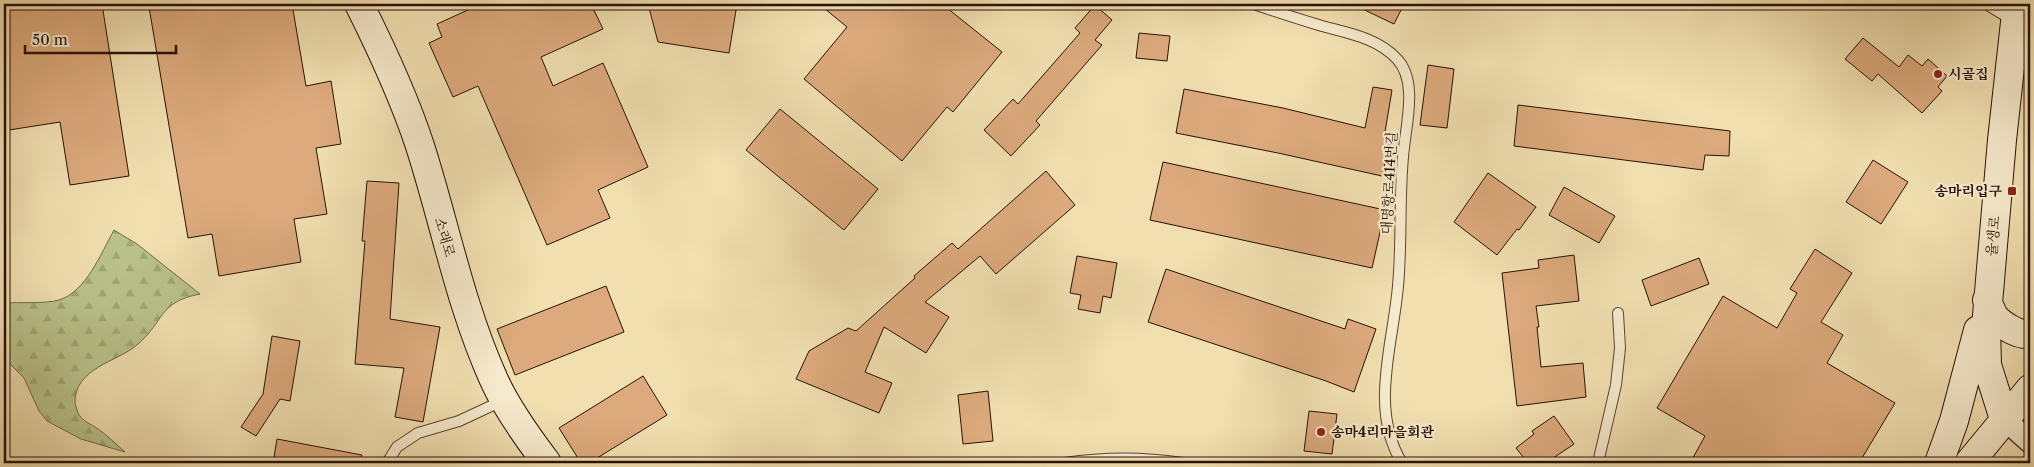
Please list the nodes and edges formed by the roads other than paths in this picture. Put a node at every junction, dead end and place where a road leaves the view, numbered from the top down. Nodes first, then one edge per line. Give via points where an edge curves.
1 (359, 4) edge
2 (1254, 4) edge
3 (1986, 4) edge
4 (2016, 13) edge
5 (1987, 300) junction
6 (1618, 312) dead end
7 (2030, 334) edge
8 (2030, 389) edge
9 (505, 399) junction
10 (2004, 419) junction
11 (2030, 442) edge
12 (387, 463) edge
13 (547, 463) edge
14 (1065, 463) edge
15 (1182, 463) edge
16 (1402, 463) edge
17 (1598, 463) edge
18 (1939, 463) edge
19 (1969, 463) edge

1 - 9 street, 소래로 via 385,56 420,145 460,288 494,381
2 - 16 lane, 대명항로414번길 via 1382,46 1397,59 1407,76 1398,286 1384,392 1390,436
3 - 4 lane, 율생로
4 - 5 street, 율생로
5 - 7 street via 1994,315 2004,324 2023,335
5 - 10 street, 율생로 via 1985,346
5 - 18 street via 1954,421
6 - 17 lane via 1620,348 1616,385
8 - 10 street
9 - 12 lane via 458,421 418,433 397,447
9 - 13 street, 소래로
10 - 11 street
10 - 19 street
14 - 15 lane via 1093,458

